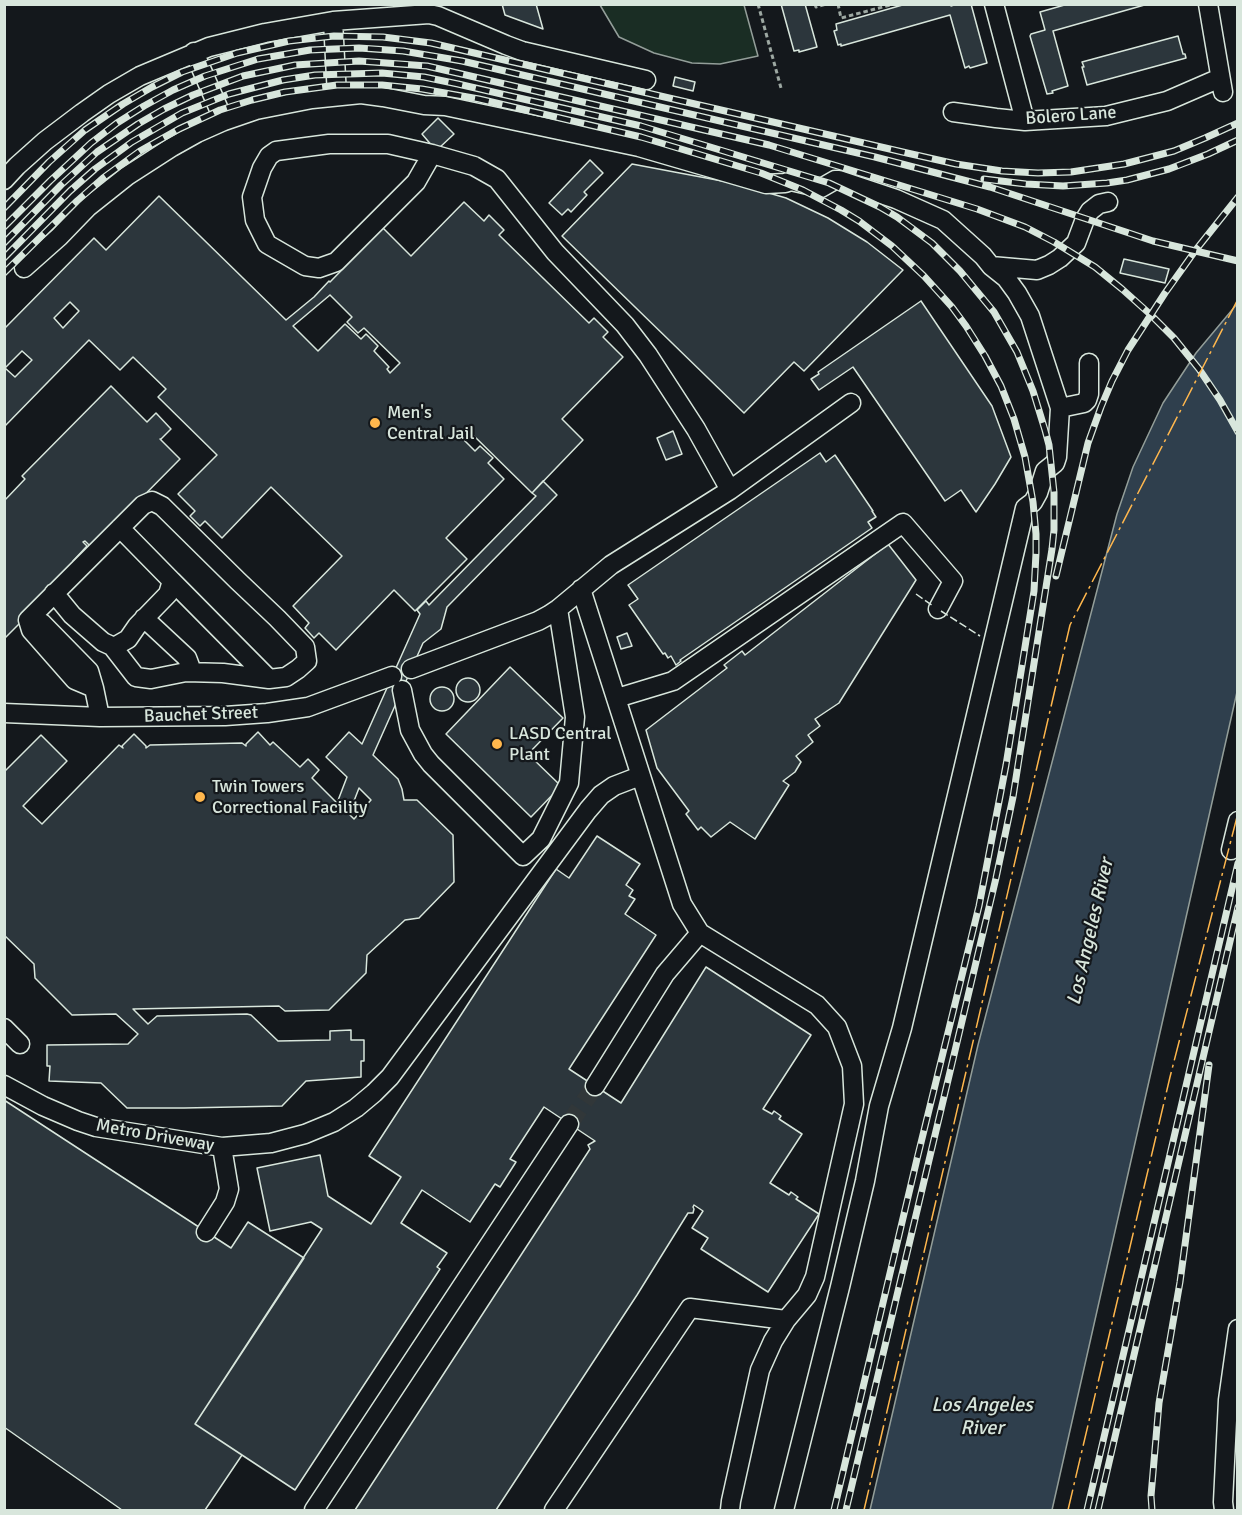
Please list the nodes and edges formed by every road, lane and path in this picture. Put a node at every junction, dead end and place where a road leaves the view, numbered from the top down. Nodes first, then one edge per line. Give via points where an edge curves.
1 (758, 4) edge
2 (815, 4) edge
3 (827, 4) edge
4 (838, 4) edge
5 (894, 4) edge
6 (994, 4) edge
7 (1208, 4) edge
8 (333, 21) junction
9 (194, 52) junction
10 (646, 80) dead end
11 (781, 88) dead end
12 (337, 96) junction
13 (952, 112) dead end
14 (224, 121) junction
15 (1025, 121) junction
16 (432, 153) junction
17 (4, 180) edge
18 (1108, 202) dead end
19 (991, 266) junction
20 (24, 268) dead end
21 (1089, 363) dead end
22 (851, 403) dead end
23 (1060, 408) junction
24 (730, 490) junction
25 (120, 528) junction
26 (172, 581) junction
27 (581, 590) junction
28 (54, 593) junction
29 (558, 609) junction
30 (938, 609) dead end
31 (144, 618) junction
32 (112, 646) junction
33 (411, 669) dead end
34 (186, 672) junction
35 (269, 679) junction
36 (617, 698) junction
37 (4, 713) edge
38 (100, 717) junction
39 (640, 776) junction
40 (1238, 821) edge
41 (1231, 850) dead end
42 (700, 933) junction
43 (4, 1028) edge
44 (20, 1044) dead end
45 (4, 1085) edge
46 (595, 1086) tunnel mouth
47 (569, 1124) tunnel mouth
48 (222, 1147) junction
49 (206, 1232) dead end
50 (786, 1320) junction
51 (1238, 1329) edge
52 (314, 1510) edge
53 (554, 1510) edge
54 (730, 1510) edge
55 (784, 1510) edge
56 (1224, 1510) edge

1 - 11 path
2 - 3 path via 816,8
4 - 5 path via 841,18
6 - 15 street
7 - 15 street, Bolero Lane via 1222,85 1106,116
8 - 9 street via 265,33
8 - 10 street via 438,15 522,51
8 - 12 street
9 - 14 street
9 - 17 street via 109,94 45,141
12 - 14 street via 256,110
12 - 19 street via 361,94 445,106 639,147 766,184 791,181 821,188 839,180 943,219
13 - 15 street, Bolero Lane
14 - 20 street via 172,147 127,176
16 - 16 street via 388,144 329,144 276,151 262,168 252,196 255,220 267,244 305,266 319,268 336,262 416,182
16 - 24 street via 474,166 496,178 555,252 625,325 648,355
18 - 19 street via 1090,211 1076,243 1049,265 1037,270
19 - 23 street via 1006,278 1030,316
21 - 23 street via 1087,400
22 - 24 street
23 - 55 street via 1055,463 1045,471 1034,502 1025,508
24 - 27 street via 611,565
25 - 26 street
25 - 28 street
25 - 35 street via 143,505 152,501 162,506 277,618 305,648 307,661 286,677
26 - 31 street via 168,594
26 - 35 street
27 - 29 street
27 - 36 street
28 - 32 street via 72,615
28 - 38 street via 28,620 42,623 89,671
29 - 33 street via 538,621
29 - 38 street, Bauchet Street via 575,717 569,783 541,839 523,856 423,754 410,730 397,683 308,707 267,713
30 - 36 street via 953,581 903,523 673,681
31 - 32 street via 128,639
31 - 34 street via 187,658 190,666
32 - 34 street via 136,677 151,679
34 - 35 street
36 - 39 street
37 - 38 street, Bauchet Street
39 - 42 street via 681,903
39 - 48 street via 614,786 588,810 397,1068 374,1093 342,1117 305,1134 271,1143
40 - 41 street
42 - 46 street via 665,974
42 - 50 street via 817,1005 837,1027 852,1066 854,1104 815,1277
43 - 44 street
45 - 48 street, Metro Driveway via 96,1127
47 - 52 street
48 - 49 street, Metro Driveway via 229,1189
50 - 53 street via 690,1308
50 - 54 street via 760,1370
51 - 56 street via 1228,1400

